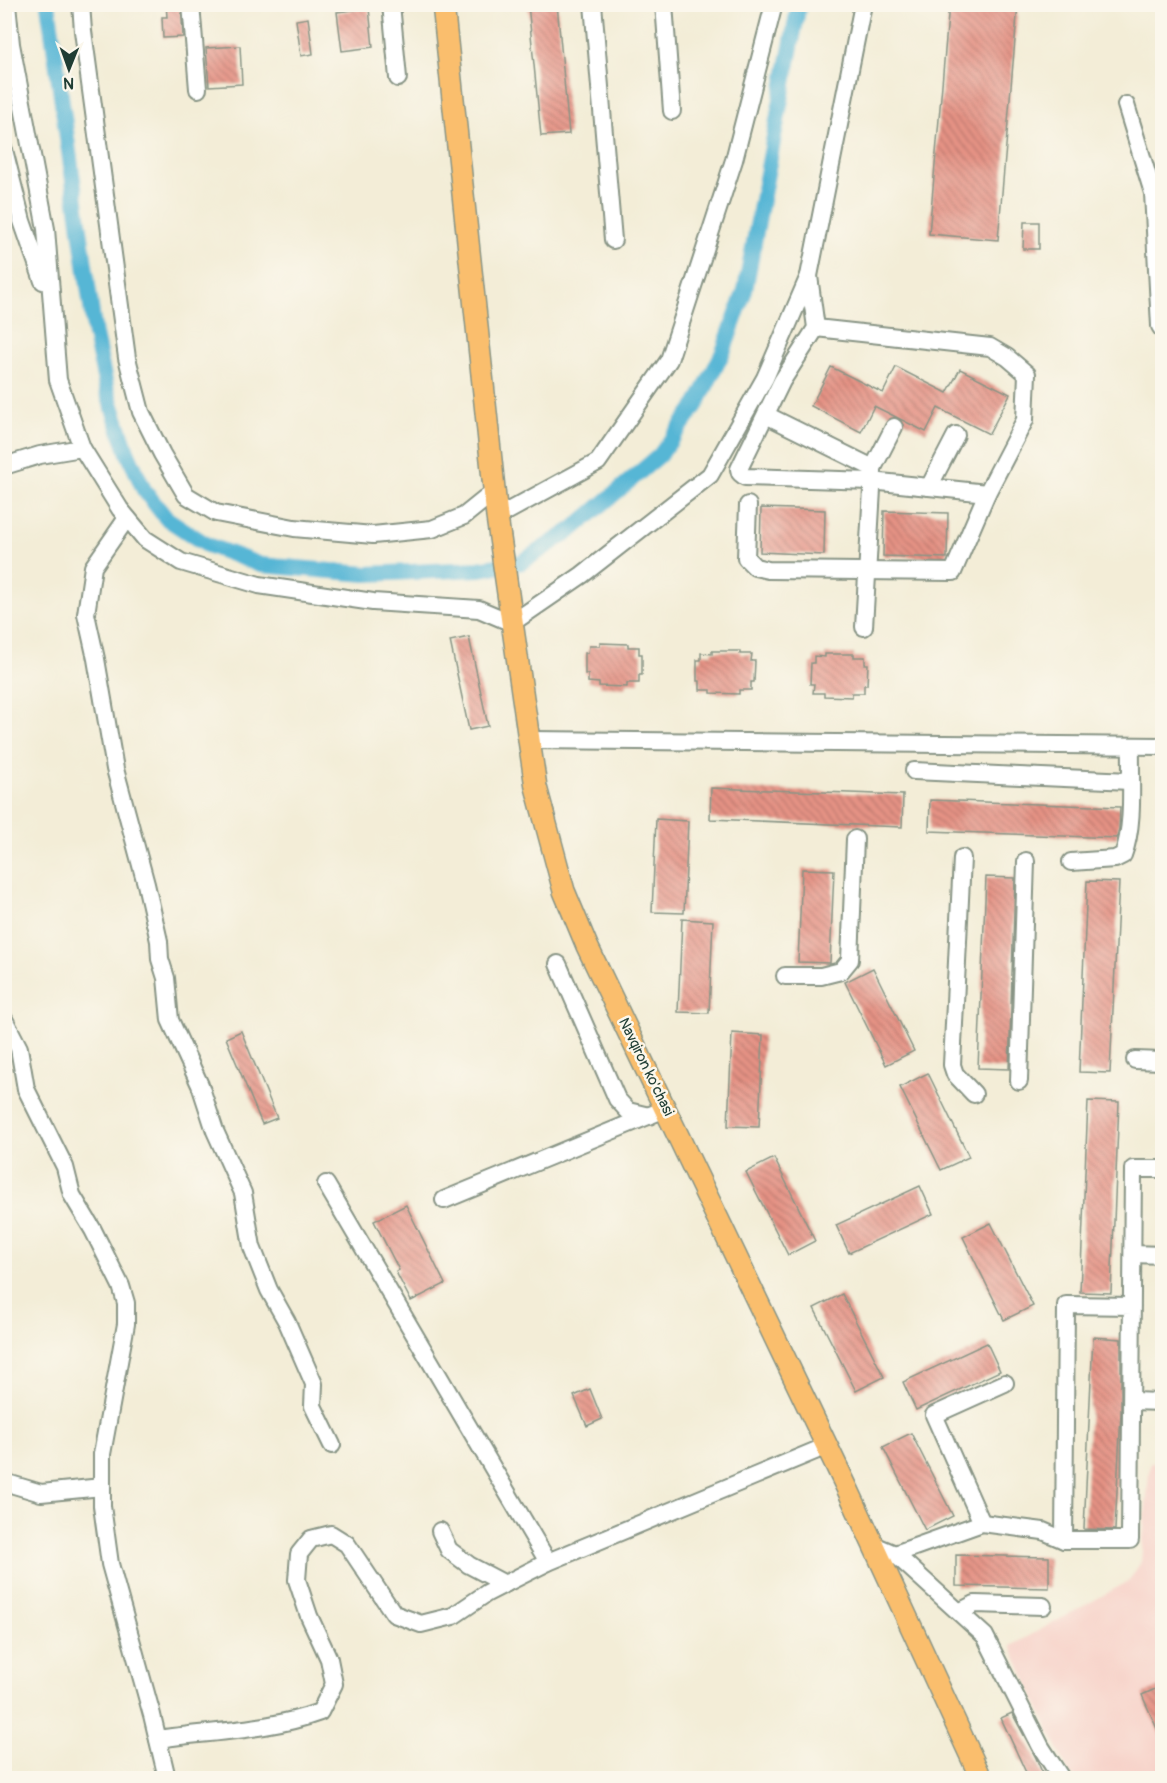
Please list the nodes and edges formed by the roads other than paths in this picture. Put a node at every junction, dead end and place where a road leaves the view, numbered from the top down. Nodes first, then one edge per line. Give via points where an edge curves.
1 (7, 4) edge
2 (81, 4) edge
3 (191, 4) edge
4 (391, 4) edge
5 (443, 4) edge
6 (593, 4) edge
7 (664, 4) edge
8 (774, 4) edge
9 (863, 4) edge
10 (398, 78) dead end
11 (198, 89) dead end
12 (1126, 105) dead end
13 (672, 111) dead end
14 (4, 150) edge
15 (613, 240) dead end
16 (809, 276) junction
17 (52, 307) junction
18 (816, 328) junction
19 (1162, 329) edge
20 (766, 415) junction
21 (894, 427) dead end
22 (957, 435) dead end
23 (82, 448) junction
24 (4, 466) edge
25 (872, 474) junction
26 (929, 487) junction
27 (495, 491) junction
28 (987, 493) junction
29 (748, 505) dead end
30 (497, 517) junction
31 (127, 518) junction
32 (866, 570) junction
33 (512, 622) junction
34 (864, 627) dead end
35 (529, 740) junction
36 (951, 744) junction
37 (1131, 746) junction
38 (1162, 746) edge
39 (914, 771) dead end
40 (952, 773) junction
41 (1130, 781) junction
42 (855, 839) dead end
43 (962, 858) dead end
44 (1026, 861) dead end
45 (1071, 862) dead end
46 (558, 964) dead end
47 (785, 976) dead end
48 (4, 1019) edge
49 (1136, 1060) dead end
50 (1162, 1061) edge
51 (1019, 1080) dead end
52 (974, 1094) dead end
53 (657, 1112) junction
54 (1162, 1169) edge
55 (326, 1184) dead end
56 (444, 1200) dead end
57 (1133, 1254) junction
58 (1162, 1255) edge
59 (1132, 1306) junction
60 (1005, 1383) dead end
61 (1131, 1401) junction
62 (1162, 1402) edge
63 (332, 1444) dead end
64 (827, 1446) junction
65 (4, 1482) edge
66 (102, 1487) junction
67 (982, 1523) junction
68 (440, 1531) dead end
69 (1064, 1540) junction
70 (874, 1545) junction
71 (895, 1554) junction
72 (549, 1562) junction
73 (505, 1584) junction
74 (1043, 1606) dead end
75 (960, 1612) junction
76 (158, 1739) junction
77 (167, 1779) edge
78 (981, 1779) edge
79 (1060, 1779) edge

1 - 17 street via 45,229
2 - 27 street via 127,358 141,412 186,495 216,513 294,528 373,535 432,529 464,516
3 - 11 street
4 - 10 street
5 - 27 main road, Navqiron ko'chasi
6 - 15 street
7 - 13 street
8 - 30 street via 734,160 669,360 598,462
9 - 16 street
12 - 19 street via 1153,194
14 - 17 street via 22,221
16 - 18 street
16 - 33 street via 765,378 710,475 582,575
17 - 23 street via 58,380
18 - 20 street via 782,381
18 - 28 street via 990,347 1027,374 1025,420
20 - 25 street
20 - 25 street via 740,469 745,477
21 - 25 street
22 - 26 street
23 - 24 street
23 - 31 street
25 - 26 street
25 - 32 street
26 - 28 street
27 - 30 main road, Navqiron ko'chasi
28 - 32 street via 953,572
29 - 32 street via 746,558 755,567
30 - 33 main road, Navqiron ko'chasi
31 - 33 street via 145,539 181,562 259,585 373,603 479,609
31 - 63 street via 93,567 86,614 115,769 159,941 170,1020 201,1085 215,1131 243,1193 252,1247 268,1290 314,1384 313,1406
32 - 34 street
33 - 35 main road, Navqiron ko'chasi
35 - 36 street
35 - 53 main road, Navqiron ko'chasi via 536,787 564,891
36 - 37 street
36 - 40 street
37 - 38 street
37 - 41 street
39 - 40 street
40 - 41 street
41 - 45 street via 1128,843 1123,855
42 - 47 street via 850,960 841,971 821,976
43 - 52 street via 952,1065 955,1074
44 - 51 street
46 - 53 street via 617,1099 628,1111
48 - 66 street via 19,1048 26,1089 65,1167 72,1195 112,1267 126,1303 126,1324 102,1454
49 - 50 street
53 - 56 street
53 - 64 main road, Navqiron ko'chasi
54 - 57 street via 1133,1169
55 - 72 street
57 - 58 street
57 - 59 street
59 - 61 street
59 - 69 street via 1066,1305
60 - 67 street via 934,1415
61 - 62 street
61 - 69 street via 1130,1540
64 - 70 main road, Navqiron ko'chasi
64 - 72 street
65 - 66 street via 42,1493
66 - 76 street via 111,1564
67 - 69 street via 1043,1531
67 - 71 street
68 - 73 street via 449,1550
70 - 71 street
70 - 78 main road, Navqiron ko'chasi
71 - 75 street
72 - 73 street
73 - 76 street via 453,1616 421,1624 394,1614 347,1544 331,1534 311,1539 299,1554 297,1580 329,1659 334,1684 320,1712 293,1722
74 - 75 street via 975,1604
75 - 79 street via 985,1636
76 - 77 street

